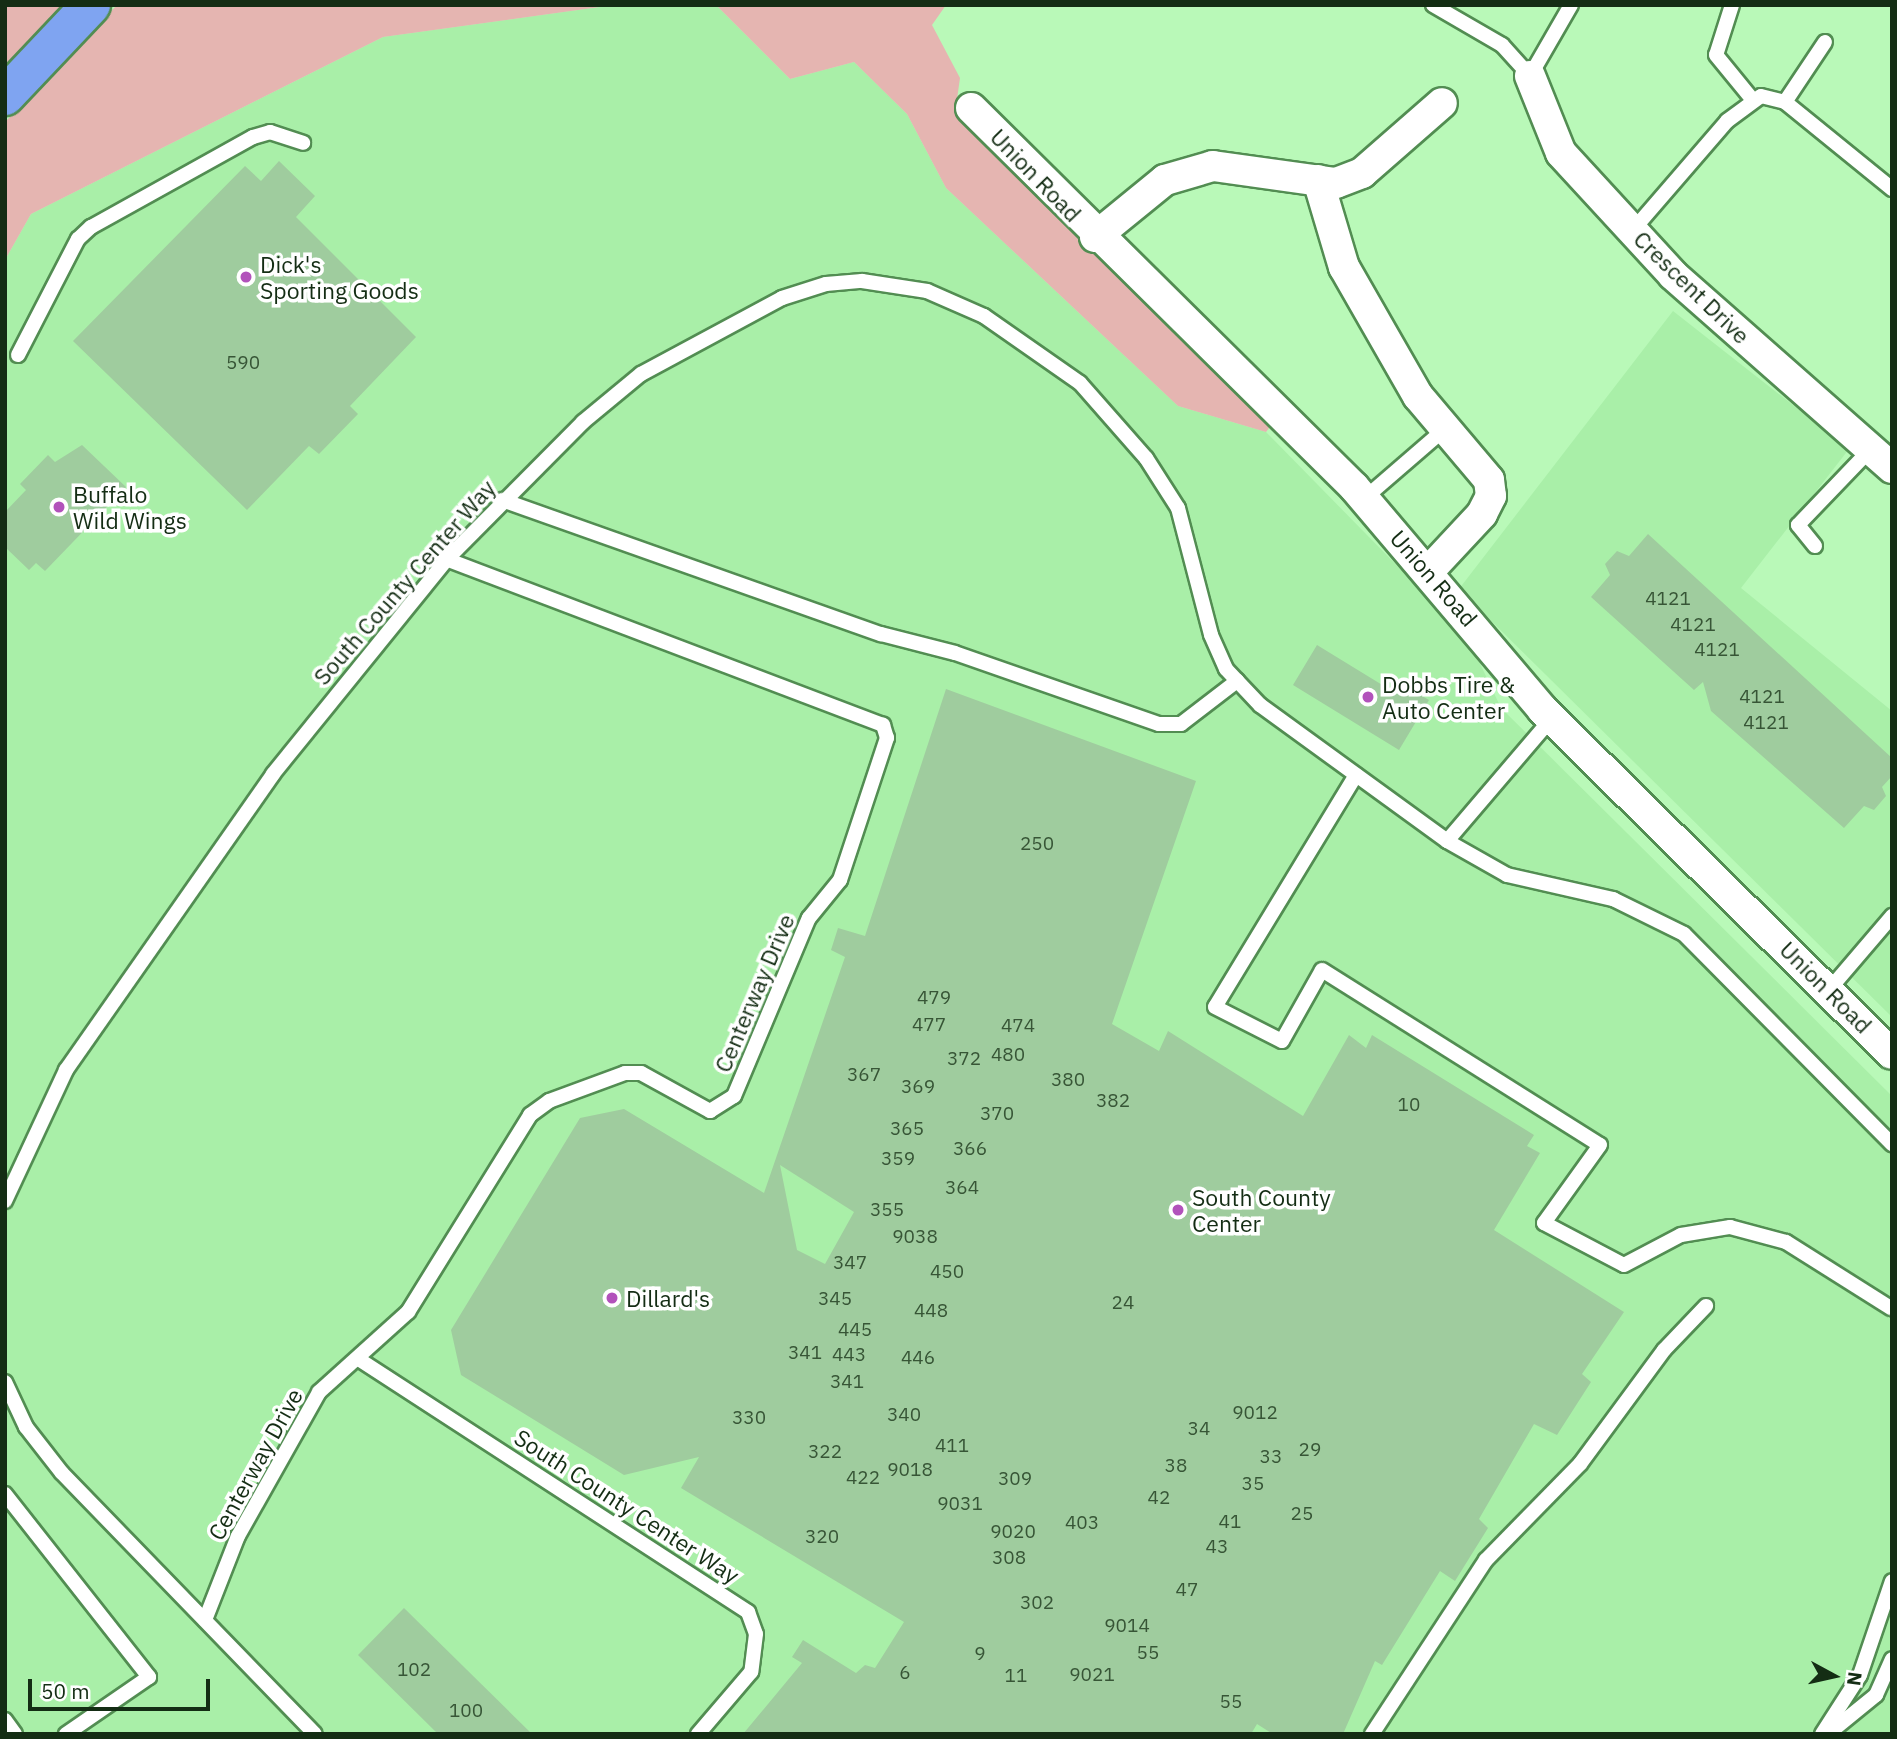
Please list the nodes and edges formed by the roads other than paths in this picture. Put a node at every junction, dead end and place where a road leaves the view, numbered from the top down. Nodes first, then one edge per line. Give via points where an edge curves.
1 (92, 5) edge
2 (1433, 5) edge
3 (1571, 5) edge
4 (1732, 5) edge
5 (1825, 41) dead end
6 (1531, 76) junction
7 (5, 96) edge
8 (1752, 99) junction
9 (1785, 102) junction
10 (1442, 103) dead end
11 (971, 108) dead end
12 (303, 143) dead end
13 (1318, 180) junction
14 (1892, 189) edge
15 (1633, 230) junction
16 (1095, 237) junction
17 (18, 355) dead end
18 (1447, 427) junction
19 (1881, 459) edge
20 (1365, 498) junction
21 (502, 500) junction
22 (1815, 546) dead end
23 (447, 559) junction
24 (1428, 572) junction
25 (1237, 681) junction
26 (1552, 718) junction
27 (1356, 775) junction
28 (1447, 841) junction
29 (1888, 922) edge
30 (1828, 990) junction
31 (1890, 1049) edge
32 (1892, 1144) edge
33 (5, 1201) edge
34 (1706, 1306) dead end
35 (1891, 1308) edge
36 (360, 1360) junction
37 (5, 1382) edge
38 (5, 1493) edge
39 (1892, 1581) edge
40 (205, 1620) junction
41 (1886, 1621) edge
42 (1892, 1659) edge
43 (5, 1720) edge
44 (15, 1734) edge
45 (66, 1734) edge
46 (315, 1734) edge
47 (698, 1734) edge
48 (1372, 1734) edge
49 (1822, 1734) edge
50 (1828, 1734) edge

1 - 7 highway
2 - 6 lane via 1502,45
3 - 6 lane
4 - 8 lane via 1716,55
5 - 9 lane
6 - 15 street, Crescent Drive via 1561,153
8 - 9 lane
8 - 15 lane
9 - 14 lane
10 - 13 street via 1362,173 1336,183
11 - 16 street, Union Road
12 - 17 lane via 270,132 253,137 91,227 78,239
13 - 16 street via 1213,166 1165,180
13 - 18 street via 1344,267 1418,396
15 - 19 street, Crescent Drive via 1673,275
16 - 20 street, Union Road
18 - 20 lane
18 - 24 street via 1489,480 1491,496
19 - 22 lane via 1798,525
20 - 24 street, Union Road
21 - 23 lane, South County Center Way
21 - 25 lane via 891,638 955,653 1159,724 1181,724
21 - 25 lane, South County Center Way via 641,374 782,298 862,281 927,291 984,316 1080,383 1146,458 1178,508 1210,635
23 - 33 lane, South County Center Way via 273,774 66,1070
23 - 36 lane, Centerway Drive via 883,726 887,738 840,880 808,918 734,1096 710,1111 633,1073 549,1101 530,1115 408,1312
24 - 26 street, Union Road
25 - 27 lane, South County Center Way
26 - 28 lane
26 - 30 street, Union Road
27 - 28 lane, South County Center Way
27 - 35 lane via 1215,1007 1282,1041 1322,970 1600,1145 1544,1223 1624,1265 1681,1235 1730,1227 1786,1242
28 - 32 lane, South County Center Way via 1507,875 1614,899 1684,934
29 - 30 lane
30 - 31 street, Union Road
34 - 48 lane via 1664,1350 1580,1464 1486,1560
36 - 40 lane, Centerway Drive via 319,1392 238,1536
36 - 47 lane, South County Center Way via 748,1612 756,1634 751,1672
37 - 40 lane via 26,1427 62,1473
38 - 45 lane via 149,1676
39 - 41 lane
40 - 46 lane
41 - 49 lane via 1860,1675
42 - 50 lane via 1876,1695
43 - 44 lane

